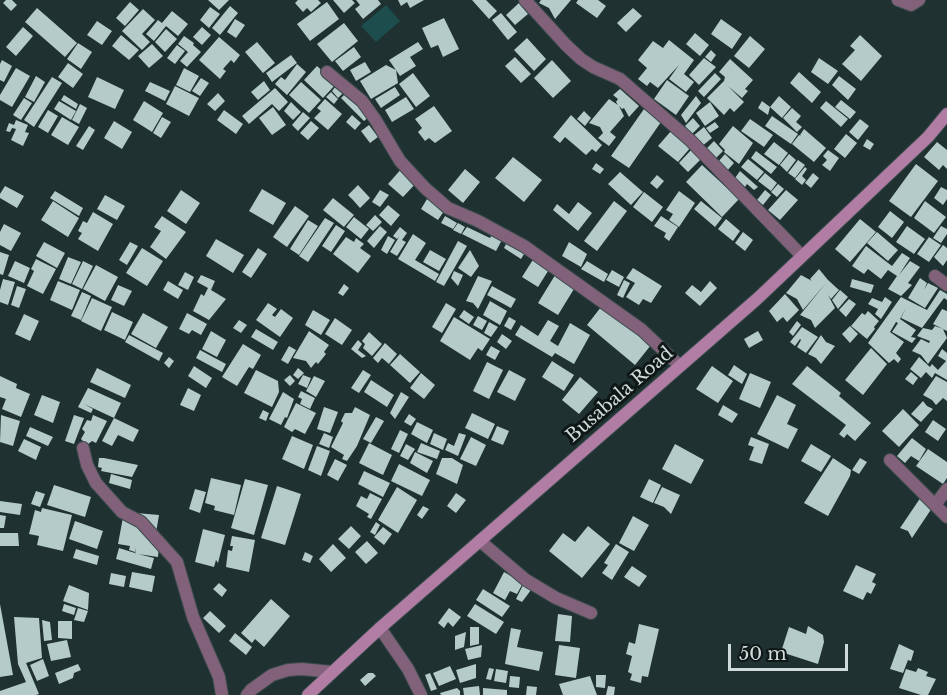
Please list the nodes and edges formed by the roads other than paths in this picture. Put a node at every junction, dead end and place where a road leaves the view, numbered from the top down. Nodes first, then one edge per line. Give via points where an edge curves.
1 (525, 0) edge
2 (898, 0) edge
3 (919, 0) edge
4 (327, 72) dead end
5 (947, 114) edge
6 (802, 256) junction
7 (935, 276) dead end
8 (947, 285) edge
9 (680, 366) junction
10 (83, 448) dead end
11 (890, 460) dead end
12 (947, 489) edge
13 (935, 505) junction
14 (947, 518) edge
15 (480, 541) junction
16 (591, 613) dead end
17 (380, 628) junction
18 (332, 672) junction
19 (222, 695) edge
20 (247, 695) edge
21 (308, 695) edge
22 (421, 695) edge

1 - 6 street via 581,58 620,79 690,140
2 - 3 street via 911,5
4 - 9 street via 362,101 400,161 448,208 525,246 642,330
5 - 6 street, Busabala Road via 928,137
6 - 9 street, Busabala Road
7 - 8 street
9 - 15 street, Busabala Road
10 - 19 street via 96,483 122,512 141,522 177,562 194,617 219,676
11 - 13 street
12 - 13 street
13 - 14 street
15 - 16 street via 526,580
15 - 17 street, Busabala Road
17 - 18 street, Busabala Road
17 - 22 street
18 - 20 street via 288,670 273,675
18 - 21 street, Busabala Road

